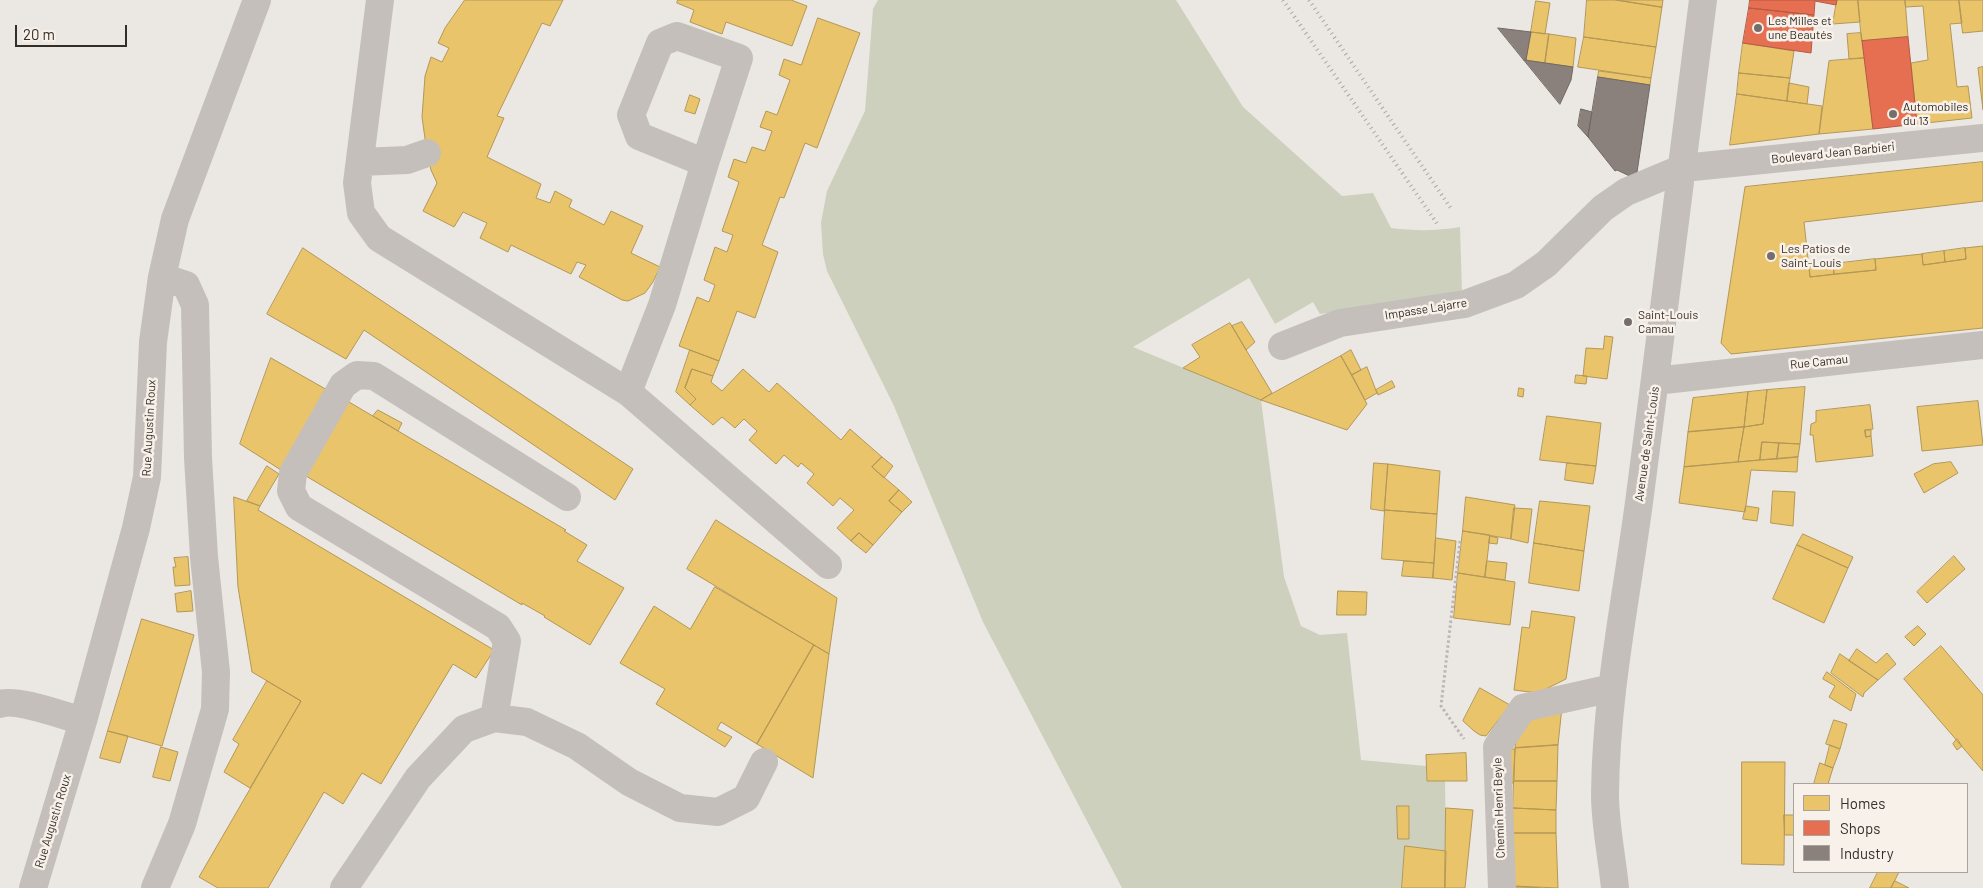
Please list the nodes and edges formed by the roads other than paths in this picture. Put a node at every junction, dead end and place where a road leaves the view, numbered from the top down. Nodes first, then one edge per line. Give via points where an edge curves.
1 (257, 0) edge
2 (380, 0) edge
3 (1703, 0) edge
4 (1983, 138) edge
5 (427, 153) dead end
6 (360, 162) junction
7 (705, 162) junction
8 (1683, 168) junction
9 (162, 277) junction
10 (1983, 345) edge
11 (1282, 346) dead end
12 (1655, 381) junction
13 (628, 392) junction
14 (567, 497) dead end
15 (828, 564) dead end
16 (1612, 688) junction
17 (0, 704) edge
18 (494, 718) junction
19 (83, 721) junction
20 (764, 762) dead end
21 (33, 888) edge
22 (155, 888) edge
23 (344, 888) edge
24 (1502, 888) edge
25 (1615, 888) edge

1 - 9 street, Rue Augustin Roux via 175,219
2 - 6 street
3 - 8 street, Avenue de Saint-Louis
4 - 8 street, Boulevard Jean Barbieri
5 - 6 street via 407,160
6 - 13 street via 357,183 361,213 379,238
7 - 7 street via 739,58 677,36 660,43 631,115 639,136
7 - 13 street via 662,305
8 - 11 street, Impasse Lajarre via 1626,192 1603,208 1546,264 1516,285 1465,304 1340,323
8 - 12 street, Avenue de Saint-Louis
9 - 19 street, Rue Augustin Roux via 153,342 147,476
9 - 22 street via 186,285 195,305 198,458 216,672 215,709 188,805
10 - 12 street, Rue Camau
12 - 16 street, Avenue de Saint-Louis
13 - 15 street
14 - 18 street via 374,376 357,375 343,385 293,473 291,490 299,507 498,627 506,641
16 - 24 street, Chemin Henri Beyle via 1523,708 1497,746
16 - 25 street, Avenue de Saint-Louis via 1605,796
17 - 19 street via 21,704
18 - 20 street via 527,722 578,746 629,782 680,808 718,812 746,798
18 - 23 street via 464,729 418,778
19 - 21 street, Rue Augustin Roux

